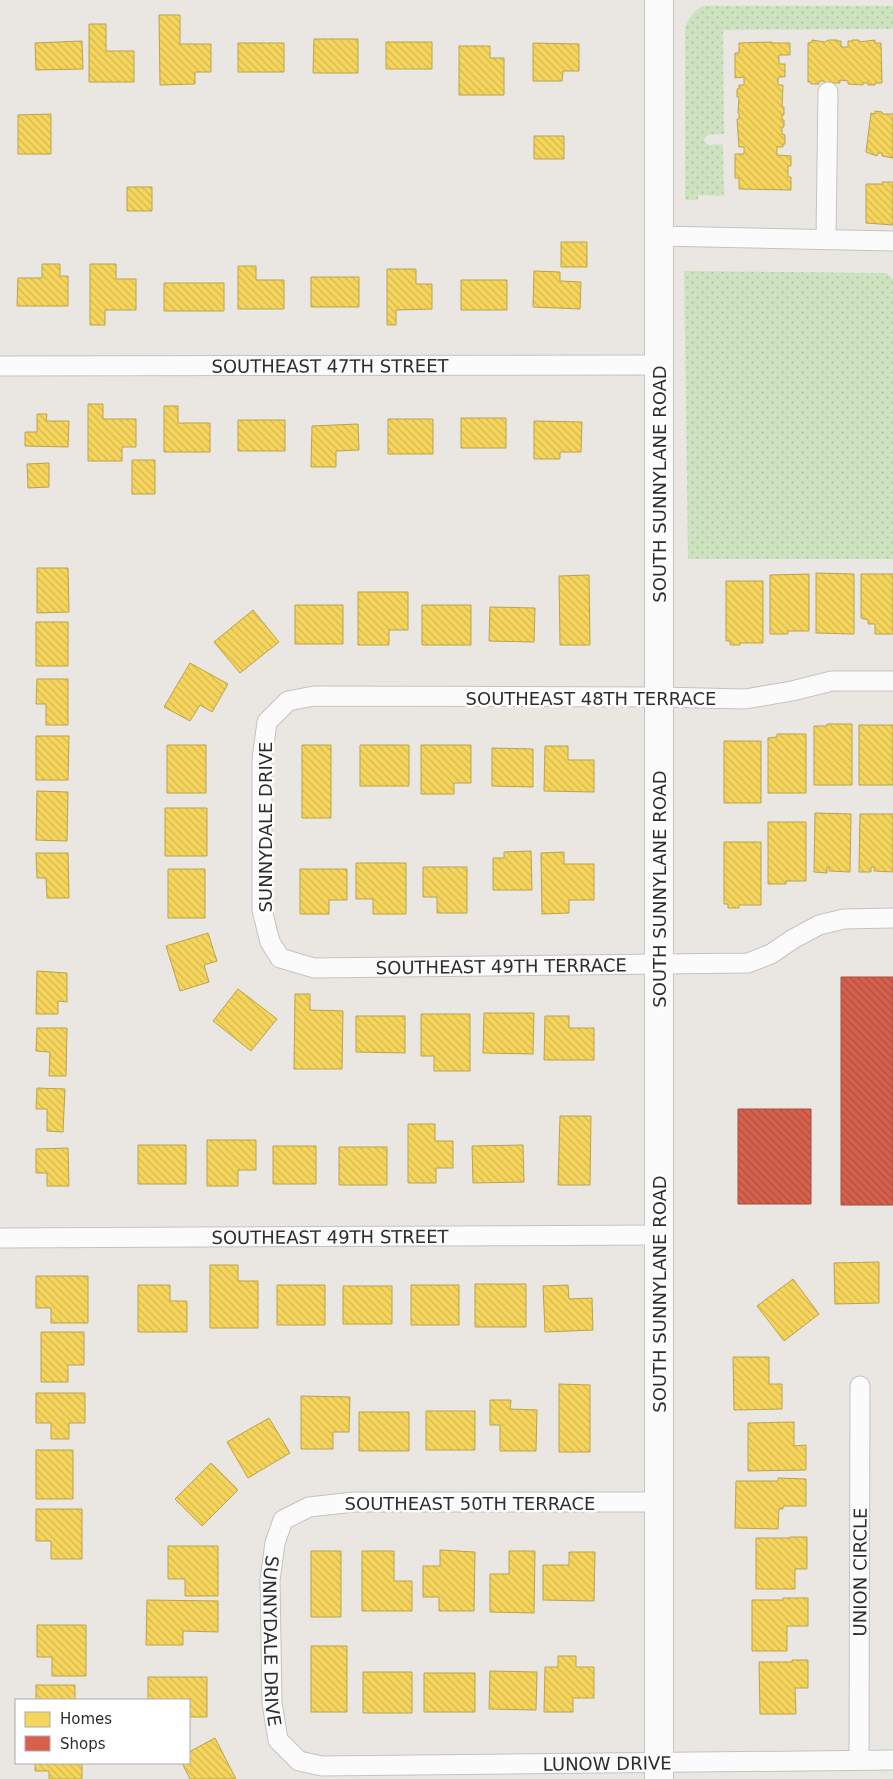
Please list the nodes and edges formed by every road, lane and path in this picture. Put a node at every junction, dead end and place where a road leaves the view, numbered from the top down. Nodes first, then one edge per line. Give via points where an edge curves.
1 (659, 0) edge
2 (828, 92) dead end
3 (659, 236) junction
4 (826, 239) junction
5 (893, 241) edge
6 (659, 365) junction
7 (0, 366) edge
8 (893, 681) edge
9 (659, 697) junction
10 (288, 702) joint
11 (893, 918) edge
12 (280, 958) joint
13 (659, 965) junction
14 (659, 1235) junction
15 (0, 1238) edge
16 (860, 1386) dead end
17 (659, 1502) junction
18 (283, 1520) joint
19 (859, 1760) junction
20 (893, 1760) edge
21 (322, 1766) joint
22 (659, 1771) edge

1 - 3 main road, SOUTH SUNNYLANE ROAD
2 - 4 street
3 - 4 street
3 - 6 main road, SOUTH SUNNYLANE ROAD
4 - 5 street
6 - 7 street, SOUTHEAST 47TH STREET
6 - 9 main road, SOUTH SUNNYLANE ROAD
8 - 9 street, SOUTHEAST 48TH TERRACE via 832,680 745,699
9 - 10 street, SOUTHEAST 48TH TERRACE via 314,696
9 - 13 main road, SOUTH SUNNYLANE ROAD
10 - 12 street, SUNNYDALE DRIVE via 267,722 262,759 262,910 270,942
11 - 13 street, SOUTHEAST 49TH TERRACE via 844,920 819,925 771,954 748,963
12 - 13 street, SOUTHEAST 49TH TERRACE via 314,968
13 - 14 main road, SOUTH SUNNYLANE ROAD
14 - 15 street, SOUTHEAST 49TH STREET
14 - 17 main road, SOUTH SUNNYLANE ROAD
16 - 19 street, UNION CIRCLE
17 - 18 street, SOUTHEAST 50TH TERRACE via 354,1502 309,1507
17 - 22 main road, SOUTH SUNNYLANE ROAD
18 - 21 street, SUNNYDALE DRIVE via 275,1544 270,1580 272,1703 278,1740 298,1761
19 - 20 street, LUNOW DRIVE
19 - 22 street, LUNOW DRIVE
21 - 22 street, LUNOW DRIVE

